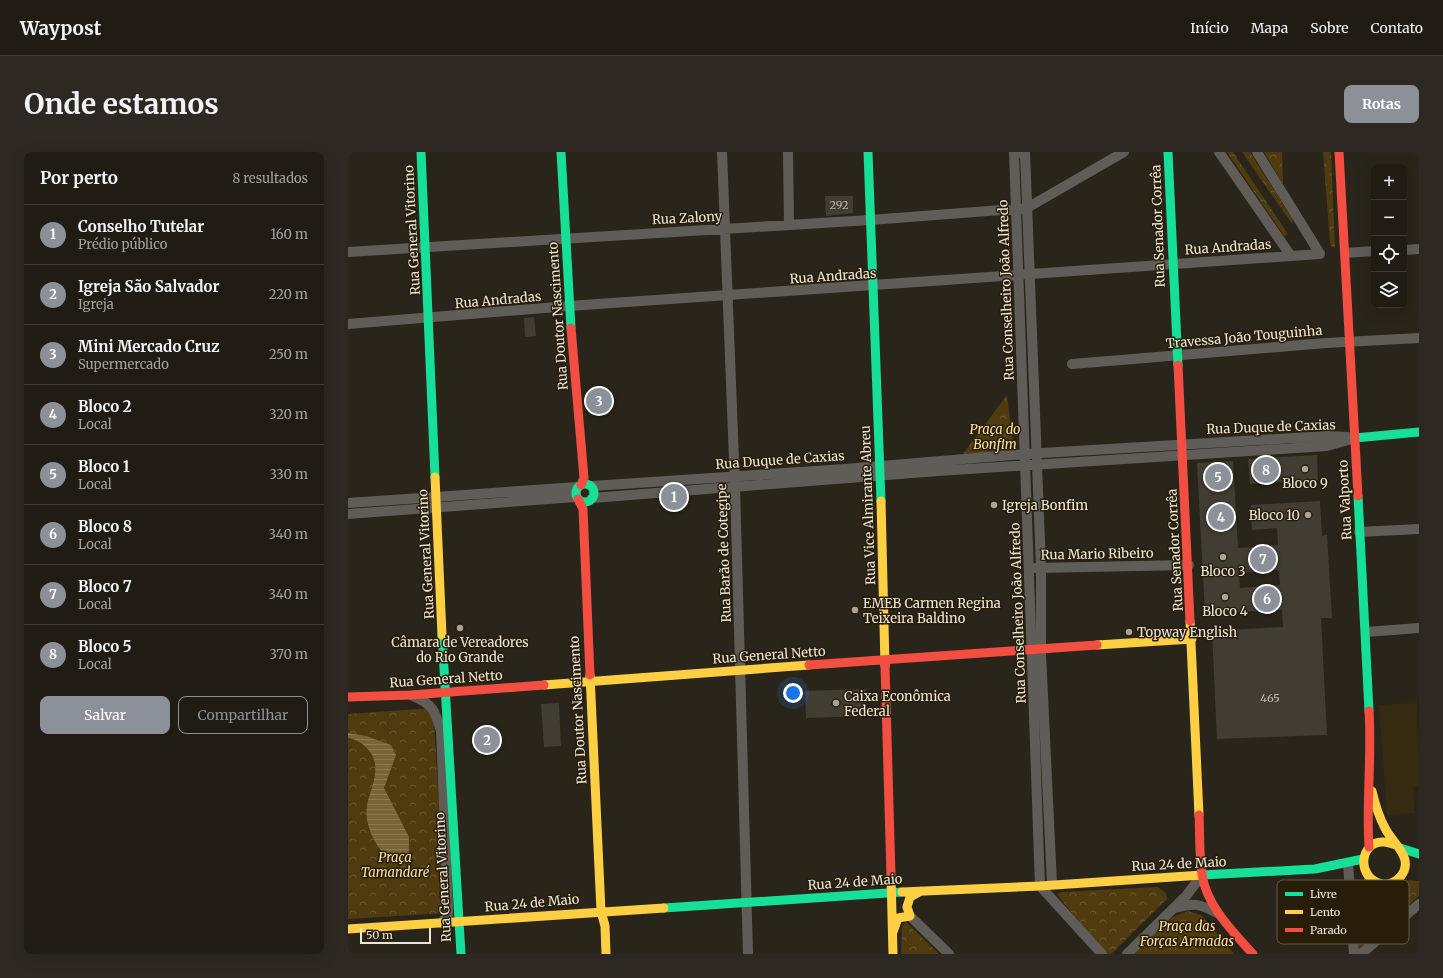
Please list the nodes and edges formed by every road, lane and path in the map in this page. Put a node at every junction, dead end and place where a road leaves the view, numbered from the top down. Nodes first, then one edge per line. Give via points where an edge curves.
1 (421, 152) edge
2 (561, 152) edge
3 (722, 152) edge
4 (788, 152) edge
5 (868, 152) edge
6 (1014, 152) edge
7 (1025, 152) edge
8 (1124, 152) edge
9 (1168, 152) edge
10 (1219, 152) edge
11 (1257, 152) edge
12 (1338, 152) edge
13 (1022, 209) junction
14 (870, 220) junction
15 (789, 226) junction
16 (725, 229) junction
17 (566, 238) junction
18 (426, 248) junction
19 (1419, 249) edge
20 (1407, 250) edge
21 (348, 252) edge
22 (1371, 252) edge
23 (1345, 253) junction
24 (1291, 256) junction
25 (1172, 264) junction
26 (1024, 275) junction
27 (874, 286) junction
28 (728, 297) junction
29 (569, 306) junction
30 (429, 319) junction
31 (348, 324) edge
32 (1026, 328) junction
33 (1419, 338) edge
34 (1350, 342) junction
35 (1178, 355) junction
36 (1072, 364) dead end
37 (1032, 366) junction
38 (1022, 367) junction
39 (1419, 432) edge
40 (1354, 438) junction
41 (1182, 444) junction
42 (1113, 448) junction
43 (1085, 450) junction
44 (1036, 453) junction
45 (1025, 454) junction
46 (1183, 455) junction
47 (938, 460) junction
48 (1113, 460) junction
49 (1086, 462) junction
50 (1025, 465) junction
51 (1036, 465) junction
52 (880, 470) junction
53 (938, 471) junction
54 (688, 479) junction
55 (734, 481) junction
56 (636, 482) junction
57 (583, 488) junction
58 (689, 489) junction
59 (637, 493) junction
60 (467, 494) junction
61 (436, 497) junction
62 (492, 498) junction
63 (591, 499) junction
64 (395, 500) junction
65 (380, 501) junction
66 (348, 503) edge
67 (468, 505) junction
68 (436, 508) junction
69 (583, 509) junction
70 (394, 511) junction
71 (380, 512) junction
72 (1038, 513) junction
73 (348, 514) edge
74 (1027, 514) junction
75 (1419, 529) edge
76 (1359, 532) junction
77 (1189, 564) junction
78 (1030, 568) junction
79 (1041, 568) junction
80 (1036, 605) junction
81 (1419, 628) edge
82 (1366, 632) junction
83 (1192, 640) junction
84 (1036, 650) junction
85 (886, 659) junction
86 (739, 670) junction
87 (590, 681) junction
88 (445, 692) junction
89 (411, 695) junction
90 (348, 697) edge
91 (1039, 727) junction
92 (1046, 763) junction
93 (1035, 764) junction
94 (1370, 783) junction
95 (1398, 846) junction
96 (1369, 848) junction
97 (1419, 854) edge
98 (1363, 859) junction
99 (1348, 863) junction
100 (1202, 875) junction
101 (1369, 878) joint
102 (1349, 880) edge
103 (1373, 880) edge
104 (1396, 880) edge
105 (1052, 884) junction
106 (1040, 886) junction
107 (921, 891) junction
108 (893, 892) junction
109 (747, 903) junction
110 (1419, 904) edge
111 (1175, 908) junction
112 (601, 911) junction
113 (1409, 912) edge
114 (1217, 913) junction
115 (910, 916) junction
116 (459, 922) junction
117 (442, 923) junction
118 (348, 929) edge
119 (893, 932) junction
120 (1353, 944) edge
121 (1372, 944) edge
122 (461, 954) edge
123 (598, 954) edge
124 (606, 954) edge
125 (748, 954) edge
126 (893, 954) edge
127 (949, 954) edge
128 (1102, 954) edge
129 (1127, 954) edge
130 (1253, 954) edge
131 (1354, 954) edge
132 (1361, 954) edge

1 - 18 main road, Rua General Vitorino
2 - 17 main road, Rua Doutor Nascimento
3 - 16 street, Rua Barão de Cotegipe
4 - 15 street
5 - 14 main road, Rua Vice Almirante Abreu
6 - 7 street
6 - 13 street, Rua Conselheiro João Alfredo
7 - 13 street, Rua Conselheiro João Alfredo
8 - 13 street
9 - 25 main road, Rua Senador Corrêa
10 - 24 street
11 - 24 street, Rua Andradas via 1320,254
12 - 23 main road, Rua Valporto
13 - 14 street, Rua Zalony
13 - 26 street, Rua Conselheiro João Alfredo
14 - 15 street, Rua Zalony
14 - 27 main road, Rua Vice Almirante Abreu
15 - 16 street, Rua Zalony
16 - 17 street, Rua Zalony
16 - 28 street, Rua Barão de Cotegipe
17 - 18 street, Rua Zalony
17 - 29 main road, Rua Doutor Nascimento
18 - 21 street, Rua Zalony
18 - 30 main road, Rua General Vitorino
19 - 20 street
22 - 23 street
23 - 34 main road, Rua Valporto
24 - 25 street, Rua Andradas
25 - 26 street, Rua Andradas
25 - 35 main road, Rua Senador Corrêa
26 - 27 street, Rua Andradas
26 - 32 street, Rua Conselheiro João Alfredo
27 - 28 street, Rua Andradas
27 - 52 main road, Rua Vice Almirante Abreu
28 - 29 street, Rua Andradas
28 - 55 street, Rua Barão de Cotegipe
29 - 30 street, Rua Andradas
29 - 57 main road, Rua Doutor Nascimento
30 - 31 street, Rua Andradas
30 - 61 main road, Rua General Vitorino
32 - 37 street, Rua Conselheiro João Alfredo
32 - 38 street, Rua Conselheiro João Alfredo
33 - 34 street, Travessa João Touguinha
34 - 35 street, Travessa João Touguinha
34 - 40 main road, Rua Valporto
35 - 36 street, Travessa João Touguinha
35 - 41 main road, Rua Senador Corrêa
37 - 38 street
37 - 44 street, Rua Conselheiro João Alfredo
38 - 45 street, Rua Conselheiro João Alfredo
39 - 40 main road
40 - 41 street, Rua Duque de Caxias via 1327,436
40 - 46 street, Rua Duque de Caxias via 1327,446
40 - 76 main road, Rua Valporto
41 - 42 street, Rua Duque de Caxias
41 - 46 main road, Rua Senador Corrêa
42 - 43 street, Rua Duque de Caxias
42 - 48 street
43 - 44 street, Rua Duque de Caxias
43 - 49 street
44 - 45 street, Rua Duque de Caxias
44 - 51 street, Rua Conselheiro João Alfredo
45 - 47 street, Rua Duque de Caxias
45 - 50 street, Rua Conselheiro João Alfredo
46 - 48 street, Rua Duque de Caxias
46 - 77 main road, Rua Senador Corrêa
47 - 52 street, Rua Duque de Caxias
47 - 53 street
48 - 49 street, Rua Duque de Caxias
49 - 51 street, Rua Duque de Caxias
50 - 51 street, Rua Duque de Caxias
50 - 53 street, Rua Duque de Caxias
50 - 74 street, Rua Conselheiro João Alfredo
51 - 72 street, Rua Conselheiro João Alfredo
52 - 53 street, Rua Duque de Caxias
52 - 55 street, Rua Duque de Caxias
52 - 85 main road, Rua Vice Almirante Abreu
54 - 55 street, Rua Duque de Caxias
54 - 56 street, Rua Duque de Caxias
54 - 58 street
55 - 58 street, Rua Duque de Caxias
55 - 86 street, Rua Barão de Cotegipe
56 - 57 street, Rua Duque de Caxias
56 - 59 street
57 - 62 street, Rua Duque de Caxias
57 - 63 main road
57 - 63 main road via 595,492
57 - 69 main road, Rua Doutor Nascimento
58 - 59 street, Rua Duque de Caxias
59 - 63 street, Rua Duque de Caxias
60 - 61 street, Rua Duque de Caxias
60 - 62 street, Rua Duque de Caxias
60 - 67 street
61 - 64 street, Rua Duque de Caxias
61 - 68 main road, Rua General Vitorino
62 - 67 street, Rua Duque de Caxias
63 - 69 main road
64 - 65 street, Rua Duque de Caxias
64 - 70 street
65 - 66 street, Rua Duque de Caxias
65 - 71 street
67 - 68 street, Rua Duque de Caxias
68 - 70 street, Rua Duque de Caxias
68 - 88 main road, Rua General Vitorino
69 - 87 main road, Rua Doutor Nascimento
70 - 71 street, Rua Duque de Caxias
71 - 73 street, Rua Duque de Caxias
72 - 74 street
72 - 79 street, Rua Conselheiro João Alfredo
74 - 78 street, Rua Conselheiro João Alfredo
75 - 76 street
76 - 82 main road, Rua Valporto
77 - 79 street, Rua Mario Ribeiro
77 - 83 main road, Rua Senador Corrêa
78 - 79 street, Rua Mario Ribeiro
78 - 80 street, Rua Conselheiro João Alfredo
79 - 80 street, Rua Conselheiro João Alfredo
80 - 84 street, Rua Conselheiro João Alfredo
81 - 82 street
82 - 94 main road, Rua Valporto via 1371,744
83 - 84 main road, Rua General Netto
83 - 100 main road, Rua Senador Corrêa
84 - 85 main road, Rua General Netto
84 - 91 street, Rua Conselheiro João Alfredo
85 - 86 main road, Rua General Netto
85 - 108 main road, Rua Vice Almirante Abreu
86 - 87 main road, Rua General Netto
86 - 109 street, Rua Barão de Cotegipe
87 - 88 main road, Rua General Netto
87 - 112 main road, Rua Doutor Nascimento
88 - 89 main road, Rua General Netto
88 - 116 main road, Rua General Vitorino
89 - 90 main road, Rua General Netto
89 - 117 street, Rua General Vitorino via 429,703 441,731 448,908 447,917
91 - 92 street, Rua Conselheiro João Alfredo
91 - 93 street, Rua Conselheiro João Alfredo
92 - 93 street
92 - 105 street, Rua Conselheiro João Alfredo
93 - 106 street, Rua Conselheiro João Alfredo
94 - 95 main road via 1380,819
94 - 96 main road, Rua Valporto via 1367,811
95 - 96 main road via 1381,841
95 - 97 main road
95 - 104 main road via 1409,863
96 - 98 main road
98 - 99 main road, Rua 24 de Maio
98 - 101 main road via 1363,866
99 - 100 main road, Rua 24 de Maio via 1315,869
99 - 102 street
100 - 105 main road, Rua 24 de Maio
100 - 111 street
100 - 114 main road, Rua Senador Corrêa via 1207,895
101 - 103 main road
105 - 106 main road, Rua 24 de Maio
106 - 107 main road, Rua 24 de Maio
106 - 128 street
107 - 108 main road, Rua 24 de Maio
107 - 115 main road via 910,897 907,907
108 - 109 main road, Rua 24 de Maio
108 - 119 main road, Rua Vice Almirante Abreu
109 - 112 main road, Rua 24 de Maio
109 - 125 street, Rua Barão de Cotegipe
110 - 113 street
111 - 114 street via 1202,904
111 - 129 street
112 - 116 main road, Rua 24 de Maio
112 - 123 main road, Rua Doutor Nascimento via 597,929
112 - 124 main road, Rua Doutor Nascimento via 606,926
114 - 130 main road, Rua Senador Corrêa
115 - 119 main road via 898,918
115 - 127 street
116 - 117 main road, Rua 24 de Maio
116 - 122 main road, Rua General Vitorino
117 - 118 main road, Rua 24 de Maio
119 - 126 main road, Rua Vice Almirante Abreu
120 - 131 street
121 - 132 street

